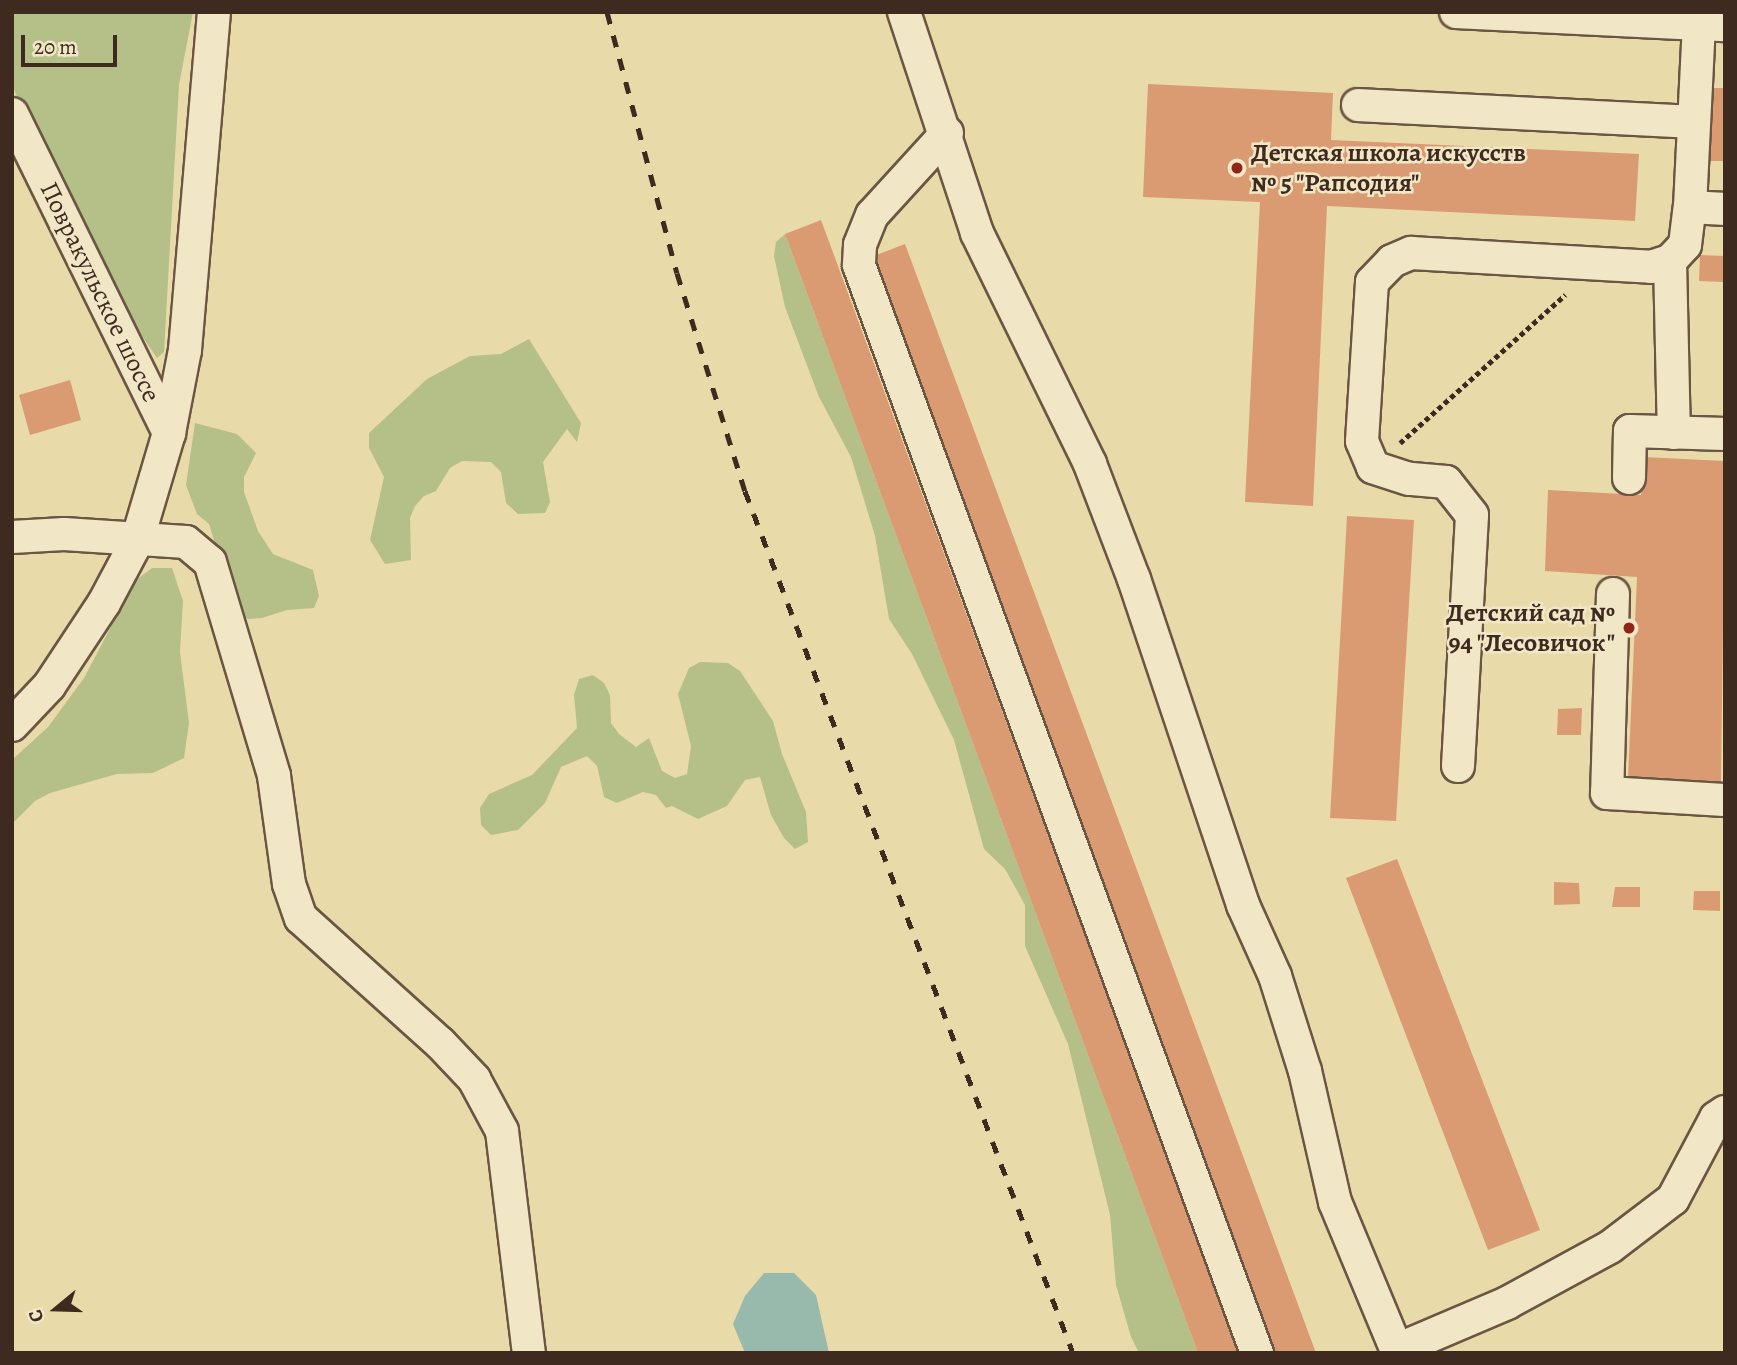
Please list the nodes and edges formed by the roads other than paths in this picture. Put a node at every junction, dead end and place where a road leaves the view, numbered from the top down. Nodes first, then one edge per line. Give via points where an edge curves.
1 (215, 12) edge
2 (904, 12) edge
3 (1456, 12) edge
4 (1712, 24) edge
5 (1359, 105) dead end
6 (12, 114) edge
7 (1693, 122) junction
8 (947, 133) junction
9 (1690, 207) junction
10 (1725, 209) edge
11 (1670, 261) junction
12 (169, 433) junction
13 (1674, 433) junction
14 (1725, 434) edge
15 (1629, 478) dead end
16 (12, 537) edge
17 (137, 541) junction
18 (1613, 594) dead end
19 (12, 725) edge
20 (1458, 766) dead end
21 (1725, 800) edge
22 (1725, 1112) edge
23 (1397, 1351) edge
24 (529, 1353) edge
25 (1257, 1353) edge

1 - 12 street via 185,350
2 - 8 street
3 - 4 street
4 - 7 street
5 - 7 street
6 - 12 street, Повракульское шоссе
7 - 9 street
8 - 23 street via 977,233 1090,464 1134,579 1221,844 1279,988 1305,1071 1335,1202
8 - 25 street via 872,215 860,245 859,265
9 - 10 street
9 - 11 street via 1685,245
11 - 13 street
11 - 20 street via 1651,267 1411,253 1392,261 1372,282 1362,441 1373,467 1409,479 1446,482 1472,515
12 - 17 street
13 - 14 street
13 - 15 street via 1630,431
16 - 17 street via 64,534
17 - 19 street via 104,603 49,686
17 - 24 street via 186,542 210,562 274,776 289,884 301,918 474,1079 502,1131
18 - 21 street via 1607,793
22 - 23 street via 1716,1118 1673,1199 1610,1247 1507,1303

